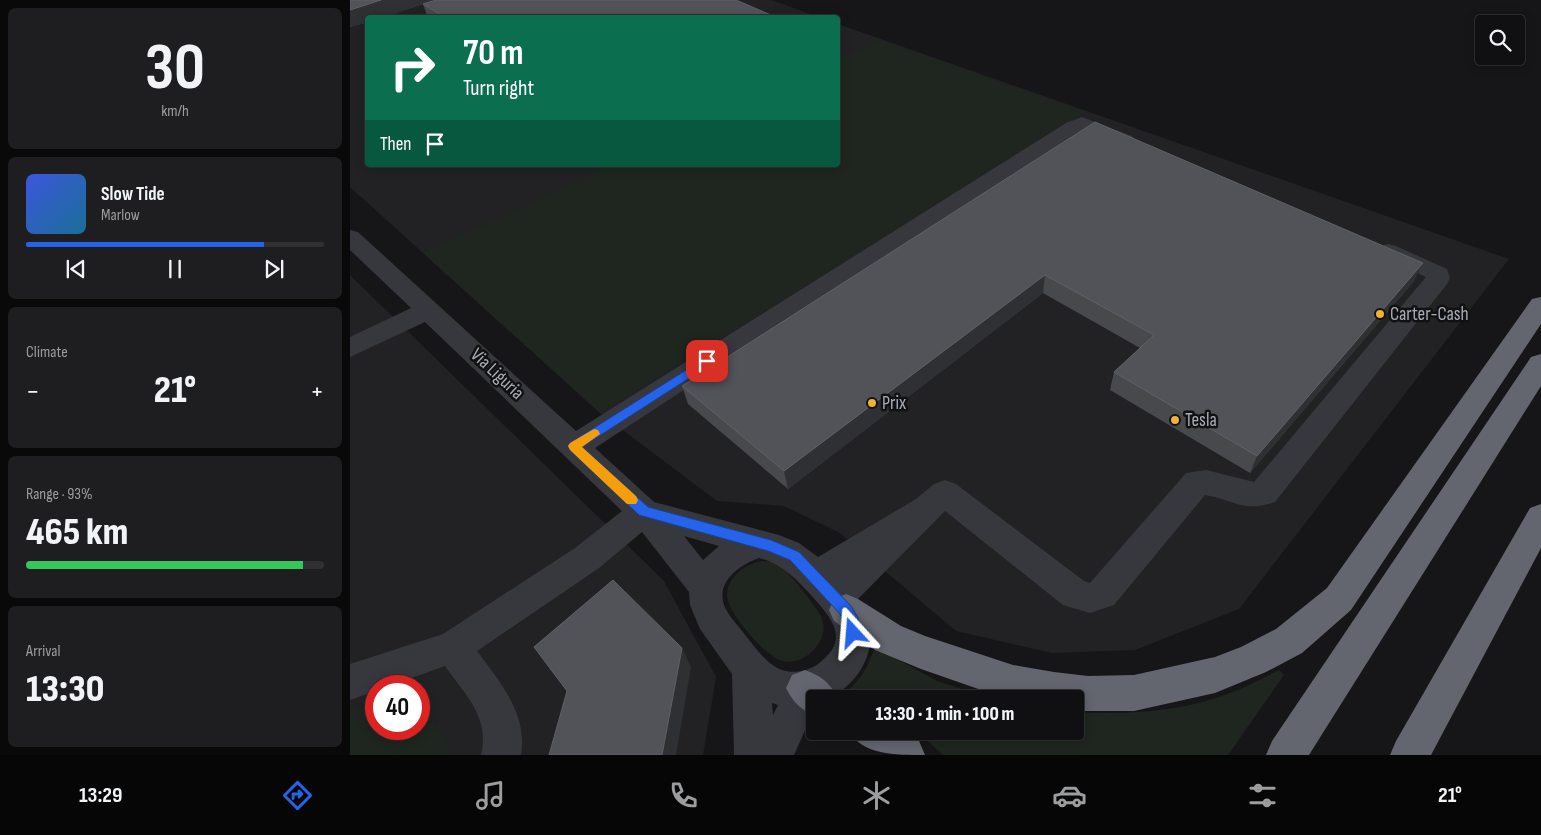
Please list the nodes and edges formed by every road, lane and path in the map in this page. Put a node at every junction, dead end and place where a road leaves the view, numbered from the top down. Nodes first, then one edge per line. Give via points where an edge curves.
1 (1148, 150) edge
2 (350, 237) edge
3 (1369, 243) edge
4 (1541, 306) edge
5 (428, 310) junction
6 (350, 348) edge
7 (1541, 364) edge
8 (574, 446) junction
9 (644, 512) junction
10 (1541, 517) edge
11 (759, 544) junction
12 (706, 588) junction
13 (832, 595) junction
14 (453, 647) junction
15 (750, 666) junction
16 (350, 682) edge
17 (814, 690) edge
18 (806, 692) edge
19 (806, 703) edge
20 (882, 740) edge
21 (501, 755) edge
22 (754, 755) edge
23 (774, 755) edge
24 (905, 755) edge
25 (1286, 755) edge
26 (1410, 755) edge

1 - 8 street via 1093,126 1082,123 1073,127
2 - 5 street, Via Liguria
3 - 13 street via 1433,271 1438,278 1264,493 1248,495 1217,483 1197,482 1102,594 1090,598 1075,594 945,493
4 - 13 highway via 1339,599 1289,641 1253,660 1215,675 1134,693 1088,694 1054,690 1005,680 888,638
5 - 6 street
5 - 8 street, Via Liguria
7 - 25 highway
8 - 9 street, Via Liguria
9 - 11 street, Via Liguria
9 - 12 street, Via Liguria
9 - 14 street via 587,558
10 - 26 highway
11 - 12 street via 744,548 723,561 709,578
11 - 13 street, Via Liguria via 795,556
12 - 15 street, Via Liguria via 708,608 718,626
13 - 17 street, Via Liguria via 850,618 853,633 851,649 847,659
14 - 16 street
14 - 21 street via 497,712 503,726
15 - 18 street, Via Liguria via 776,686
15 - 22 street
19 - 23 street
20 - 24 highway

